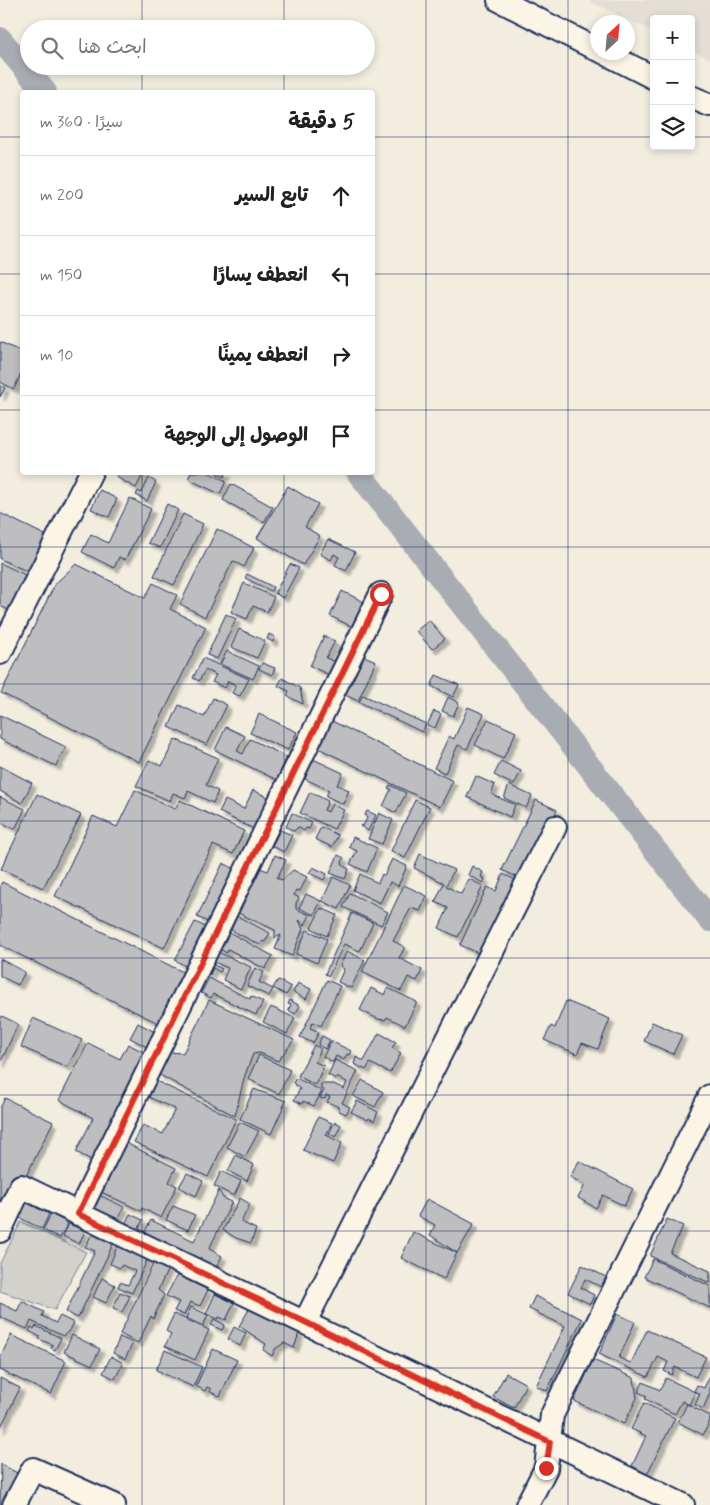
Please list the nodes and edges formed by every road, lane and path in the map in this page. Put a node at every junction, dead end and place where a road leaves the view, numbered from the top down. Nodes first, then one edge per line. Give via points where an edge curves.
1 (499, 0) edge
2 (590, 46) edge
3 (618, 60) edge
4 (650, 76) edge
5 (695, 98) edge
6 (710, 104) edge
7 (89, 475) edge
8 (381, 594) dead end
9 (0, 652) edge
10 (555, 827) dead end
11 (710, 1096) edge
12 (78, 1214) junction
13 (0, 1230) edge
14 (305, 1322) junction
15 (550, 1442) junction
16 (14, 1505) edge
17 (114, 1505) edge
18 (527, 1505) edge
19 (683, 1505) edge

1 - 2 street
3 - 4 street
5 - 6 street
7 - 9 street
8 - 12 street
10 - 14 street
11 - 15 street via 552,1415
12 - 13 street via 22,1186
12 - 14 street
14 - 15 street
15 - 18 street via 546,1468
15 - 19 street
16 - 17 street via 33,1469

